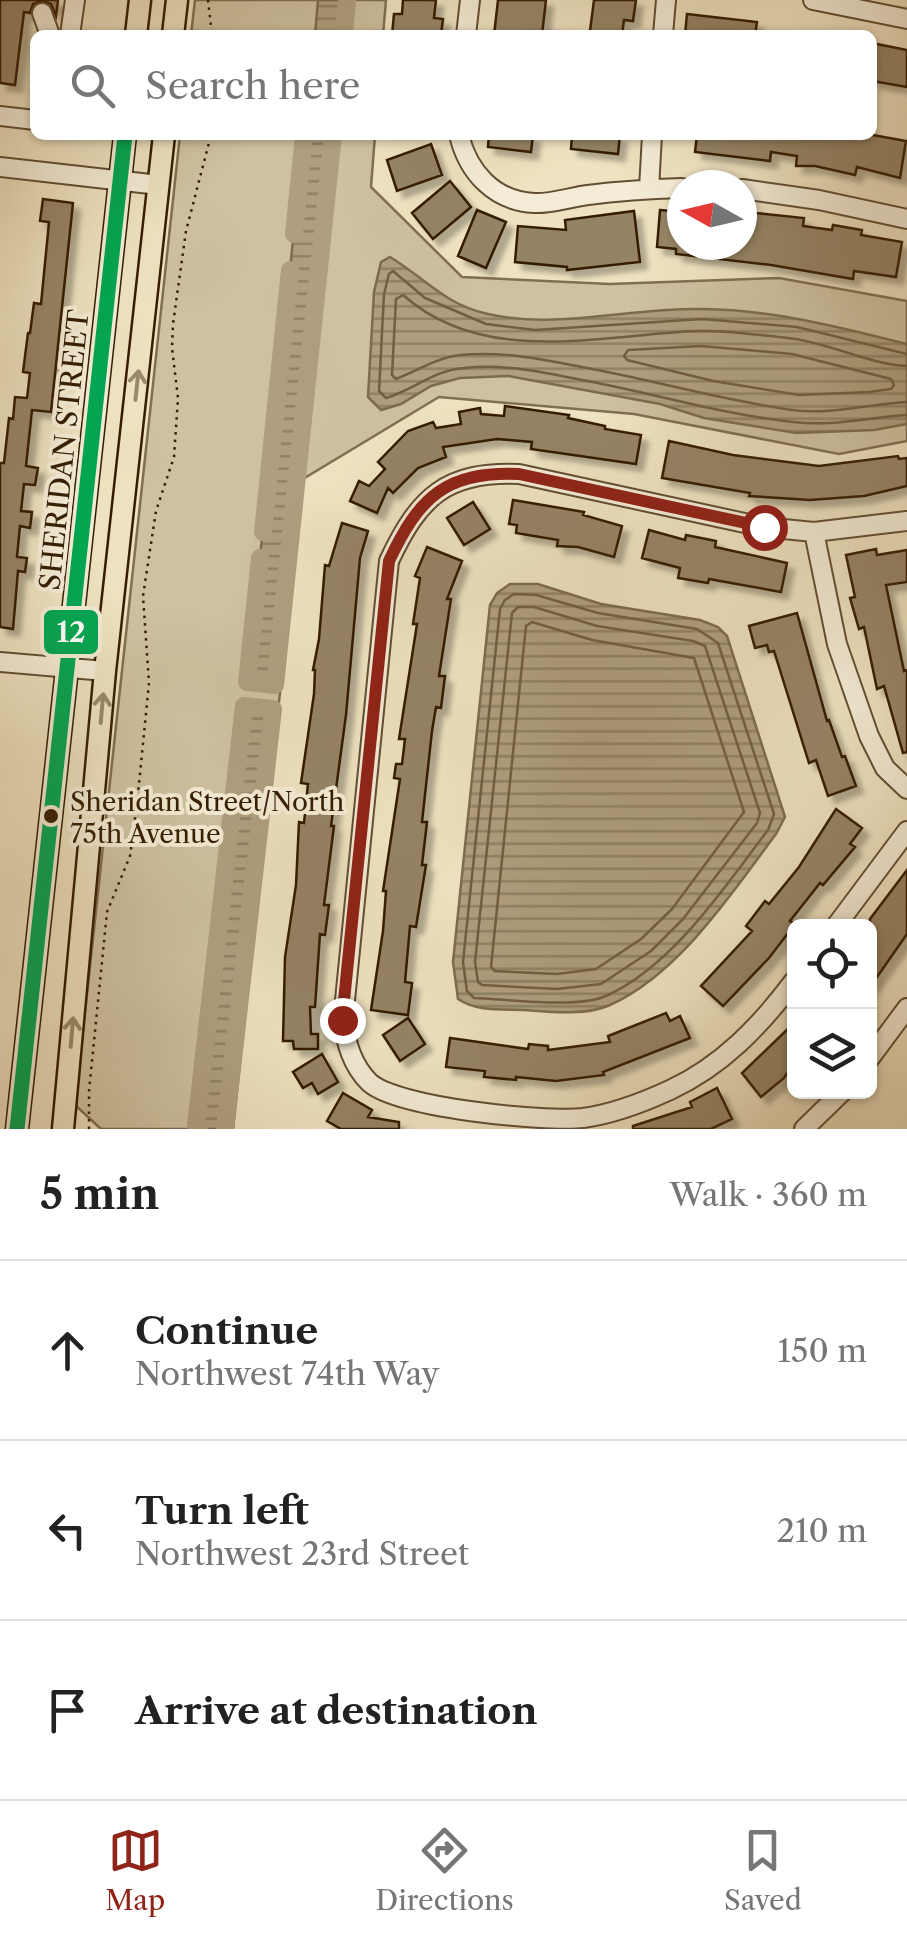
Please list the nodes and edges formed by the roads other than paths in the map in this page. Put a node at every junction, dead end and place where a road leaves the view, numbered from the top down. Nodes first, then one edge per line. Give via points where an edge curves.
1 (75, 0) edge
2 (140, 0) edge
3 (176, 0) edge
4 (470, 0) edge
5 (666, 0) edge
6 (812, 0) edge
7 (42, 13) dead end
8 (907, 19) edge
9 (48, 30) edge
10 (71, 30) edge
11 (137, 30) edge
12 (173, 30) edge
13 (467, 30) edge
14 (663, 30) edge
15 (0, 116) edge
16 (30, 119) edge
17 (124, 140) edge
18 (164, 140) edge
19 (461, 140) edge
20 (652, 140) edge
21 (0, 167) edge
22 (120, 181) junction
23 (159, 185) junction
24 (667, 188) edge
25 (649, 189) junction
26 (757, 191) edge
27 (907, 219) edge
28 (907, 520) edge
29 (814, 532) junction
30 (0, 662) edge
31 (68, 668) junction
32 (105, 671) junction
33 (907, 790) edge
34 (907, 831) edge
35 (841, 919) edge
36 (787, 989) edge
37 (906, 1013) edge
38 (877, 1049) edge
39 (835, 1099) edge
40 (584, 1123) edge
41 (17, 1129) edge
42 (63, 1129) edge
43 (804, 1129) edge

1 - 10 street
2 - 11 main road
3 - 12 main road
4 - 13 street
5 - 14 street
6 - 8 street
7 - 9 street
15 - 16 street
17 - 22 main road, SHERIDAN STREET
18 - 23 main road
19 - 25 street via 480,179 504,198 535,203
20 - 25 street
21 - 22 street
22 - 23 street
22 - 31 main road, SHERIDAN STREET
32 -> 23 main road
24 - 25 street
26 - 27 street
28 - 29 street
29 - 33 street via 838,644 869,736 885,768
29 - 40 street via 486,473 460,479 418,510 389,561 342,1020 355,1065 371,1085 398,1098
30 - 31 street
31 - 32 street
31 - 41 main road, SHERIDAN STREET
42 -> 32 main road
34 - 35 street
36 - 40 street via 744,1040 703,1073
37 - 38 street
39 - 43 street

